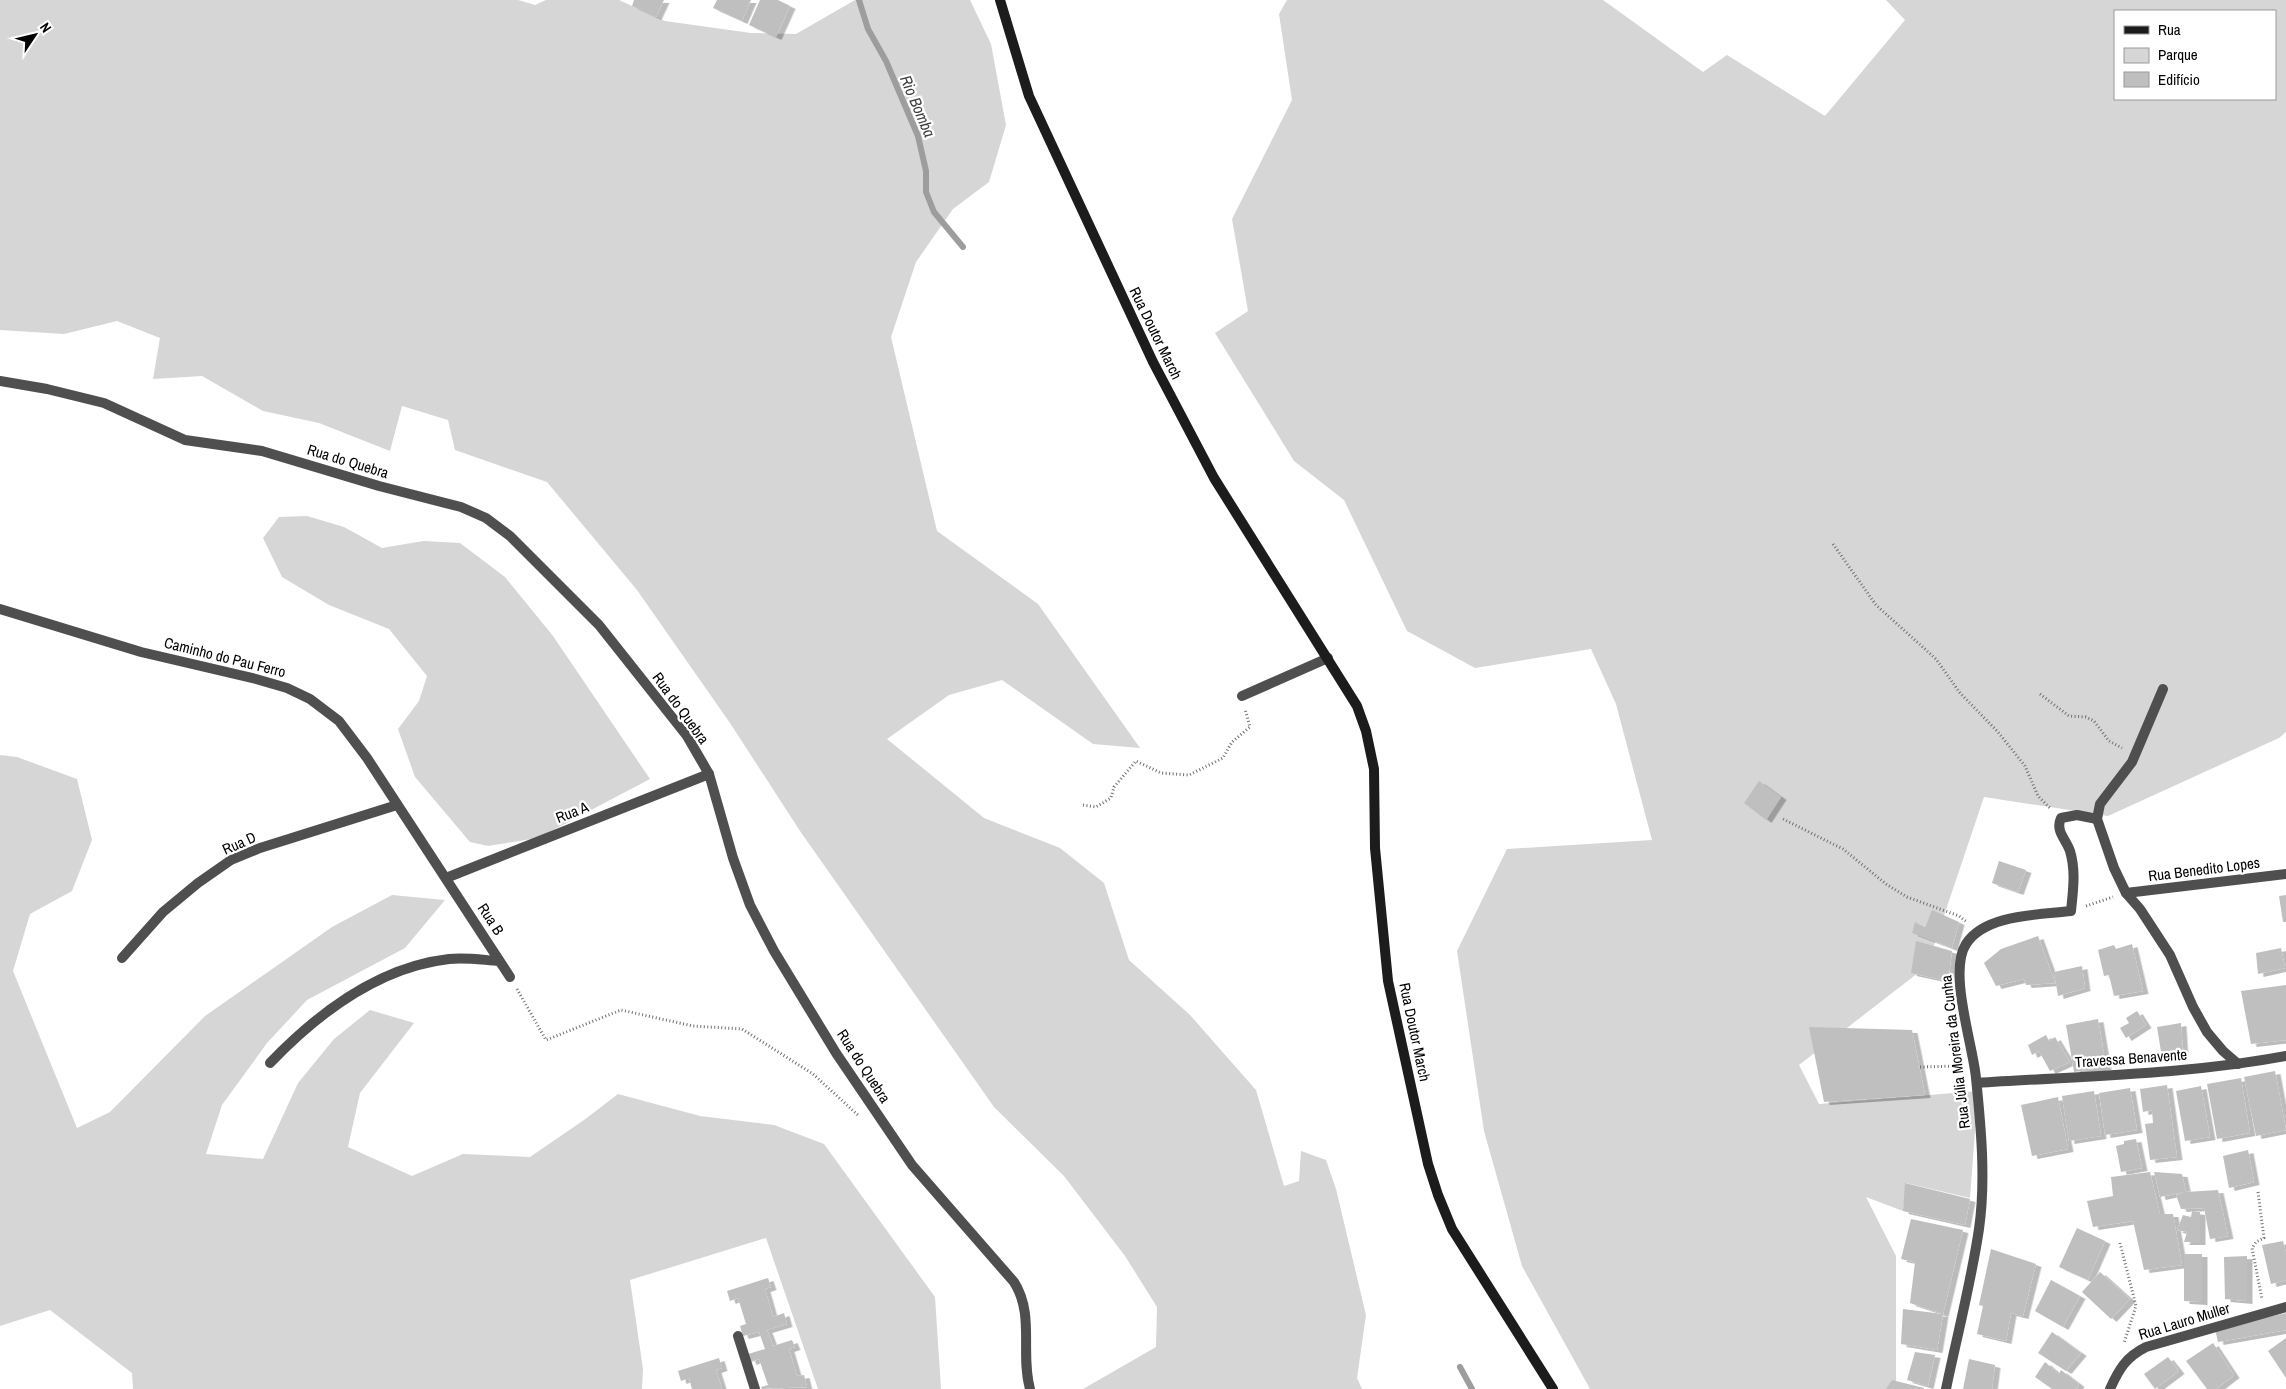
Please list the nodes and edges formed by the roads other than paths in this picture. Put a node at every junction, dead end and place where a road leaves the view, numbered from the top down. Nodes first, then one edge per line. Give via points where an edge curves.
1 (1000, 0) edge
2 (0, 381) edge
3 (0, 609) edge
4 (1328, 658) junction
5 (2163, 689) dead end
6 (1242, 696) road end
7 (709, 774) junction
8 (397, 805) junction
9 (2097, 819) junction
10 (2286, 874) edge
11 (446, 878) junction
12 (2126, 893) junction
13 (122, 958) dead end
14 (499, 961) junction
15 (510, 977) road end
16 (2286, 1056) edge
17 (270, 1063) dead end
18 (2238, 1064) junction
19 (1977, 1083) junction
20 (2286, 1307) edge
21 (738, 1336) dead end
22 (755, 1389) edge
23 (1030, 1389) edge
24 (1553, 1389) edge
25 (1946, 1389) edge
26 (2110, 1389) edge

1 - 4 main road, Rua Doutor March via 1029,96 1153,362 1214,478
2 - 7 street, Rua do Quebra via 104,403 185,440 262,450 461,507 486,518 510,536 599,625 687,736
3 - 8 street, Caminho do Pau Ferro via 141,652 256,679 310,699 338,721
4 - 6 street
4 - 24 main road, Rua Doutor March via 1357,706 1374,769 1375,848 1388,982 1428,1164 1452,1228
5 - 9 street via 2137,750 2126,771 2100,804
7 - 11 street, Rua A
7 - 23 street, Rua do Quebra via 750,905 774,952 836,1053 912,1165 1021,1293 1026,1313
8 - 11 street, Caminho do Pau Ferro
8 - 13 street, Rua D via 260,848 232,860 163,912
9 - 12 street
9 - 19 street, Rua Júlia Moreira da Cunha via 2077,815 2061,818 2059,829 2070,850 2073,866 2071,911 1990,924 1976,932 1965,945 1960,961 1964,1014
10 - 12 street, Rua Benedito Lopes
11 - 14 street, Rua B
12 - 18 street via 2170,955 2207,1032
14 - 15 street, Rua B
14 - 17 street via 450,959 404,968 360,988 294,1038
16 - 18 street, Travessa Benavente
18 - 19 street, Travessa Benavente
19 - 25 street, Rua Júlia Moreira da Cunha via 1981,1153 1979,1228
20 - 26 street, Rua Lauro Muller via 2146,1347 2127,1358
21 - 22 street

